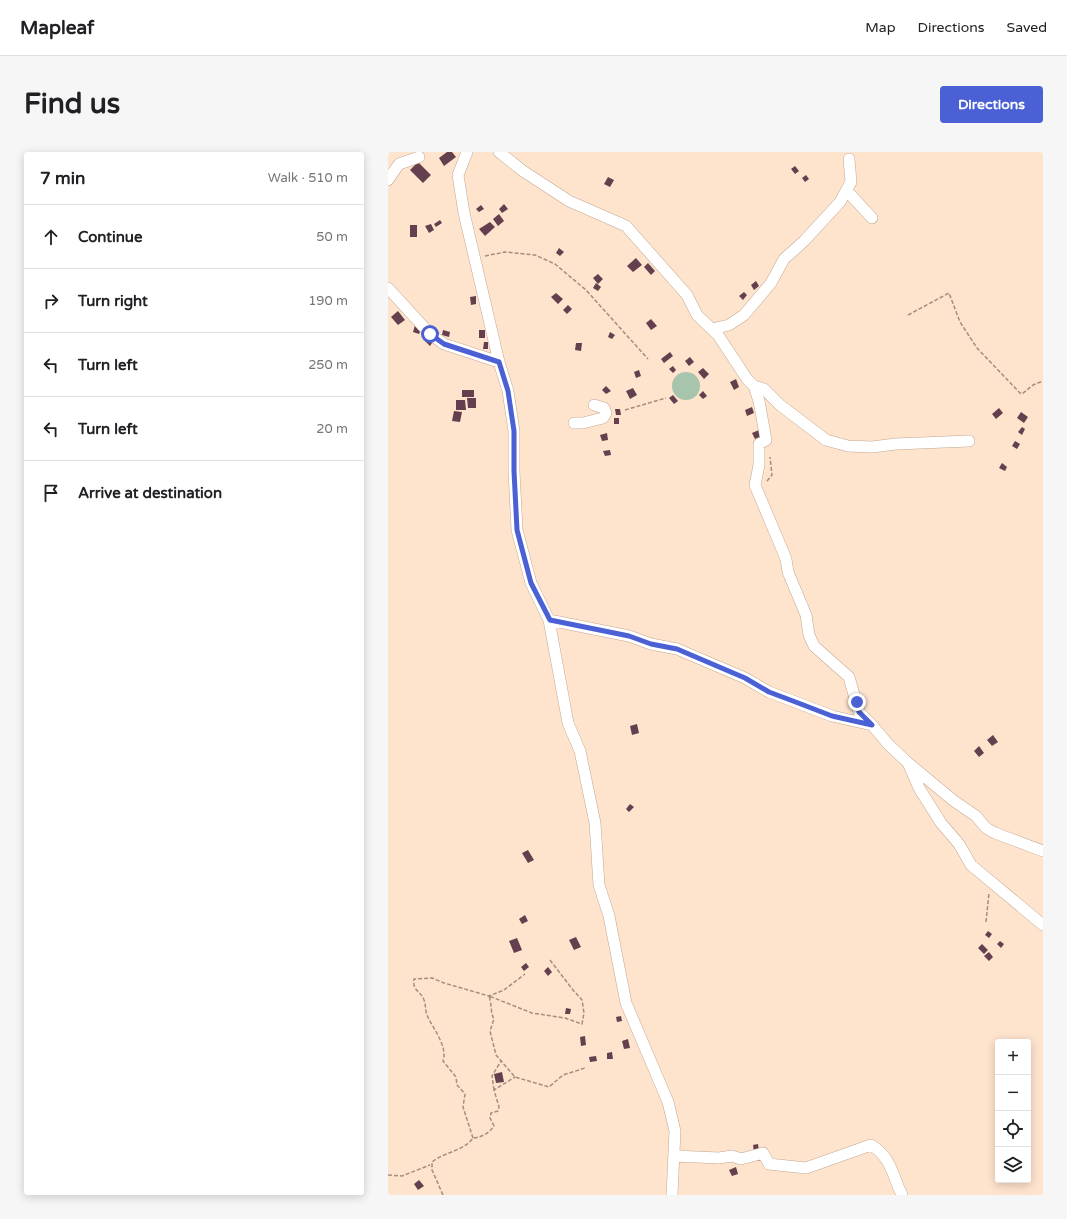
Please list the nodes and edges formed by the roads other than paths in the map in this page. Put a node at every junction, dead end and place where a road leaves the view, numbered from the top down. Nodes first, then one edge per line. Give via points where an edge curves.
1 (467, 152) edge
2 (499, 152) edge
3 (419, 157) dead end
4 (849, 159) dead end
5 (388, 180) edge
6 (847, 191) junction
7 (872, 218) dead end
8 (388, 288) edge
9 (717, 330) junction
10 (499, 362) junction
11 (754, 386) junction
12 (594, 404) dead end
13 (574, 423) dead end
14 (969, 441) dead end
15 (550, 620) junction
16 (872, 725) junction
17 (908, 762) junction
18 (1043, 851) edge
19 (1043, 925) edge
20 (674, 1156) junction
21 (672, 1195) edge
22 (902, 1195) edge

1 - 10 street via 458,175 464,213
2 - 9 street via 569,201 626,226 687,295 697,315
3 - 5 street via 399,164
4 - 6 street via 851,182
6 - 7 street
6 - 9 street via 817,227 784,259 771,283 744,314
8 - 10 street via 430,334 444,344
9 - 11 street via 732,359
10 - 15 street via 508,391 514,431 517,530 531,583
11 - 14 street via 764,389 780,405 826,440 848,446
11 - 16 street via 766,440 759,444 759,465 755,485 786,559 788,572 806,615 809,635 814,646 849,676 859,712
12 - 13 street via 604,408 606,413 603,418
15 - 16 street via 677,649 745,678 769,692 832,716
15 - 20 street via 568,723 580,751 585,772 595,823 599,886 609,916 626,1003 668,1102 675,1131
16 - 17 street
17 - 18 street via 995,833
17 - 19 street via 919,788 971,865
20 - 21 street
20 - 22 street via 732,1156 741,1159 763,1153 769,1164 806,1168 871,1145 889,1162

